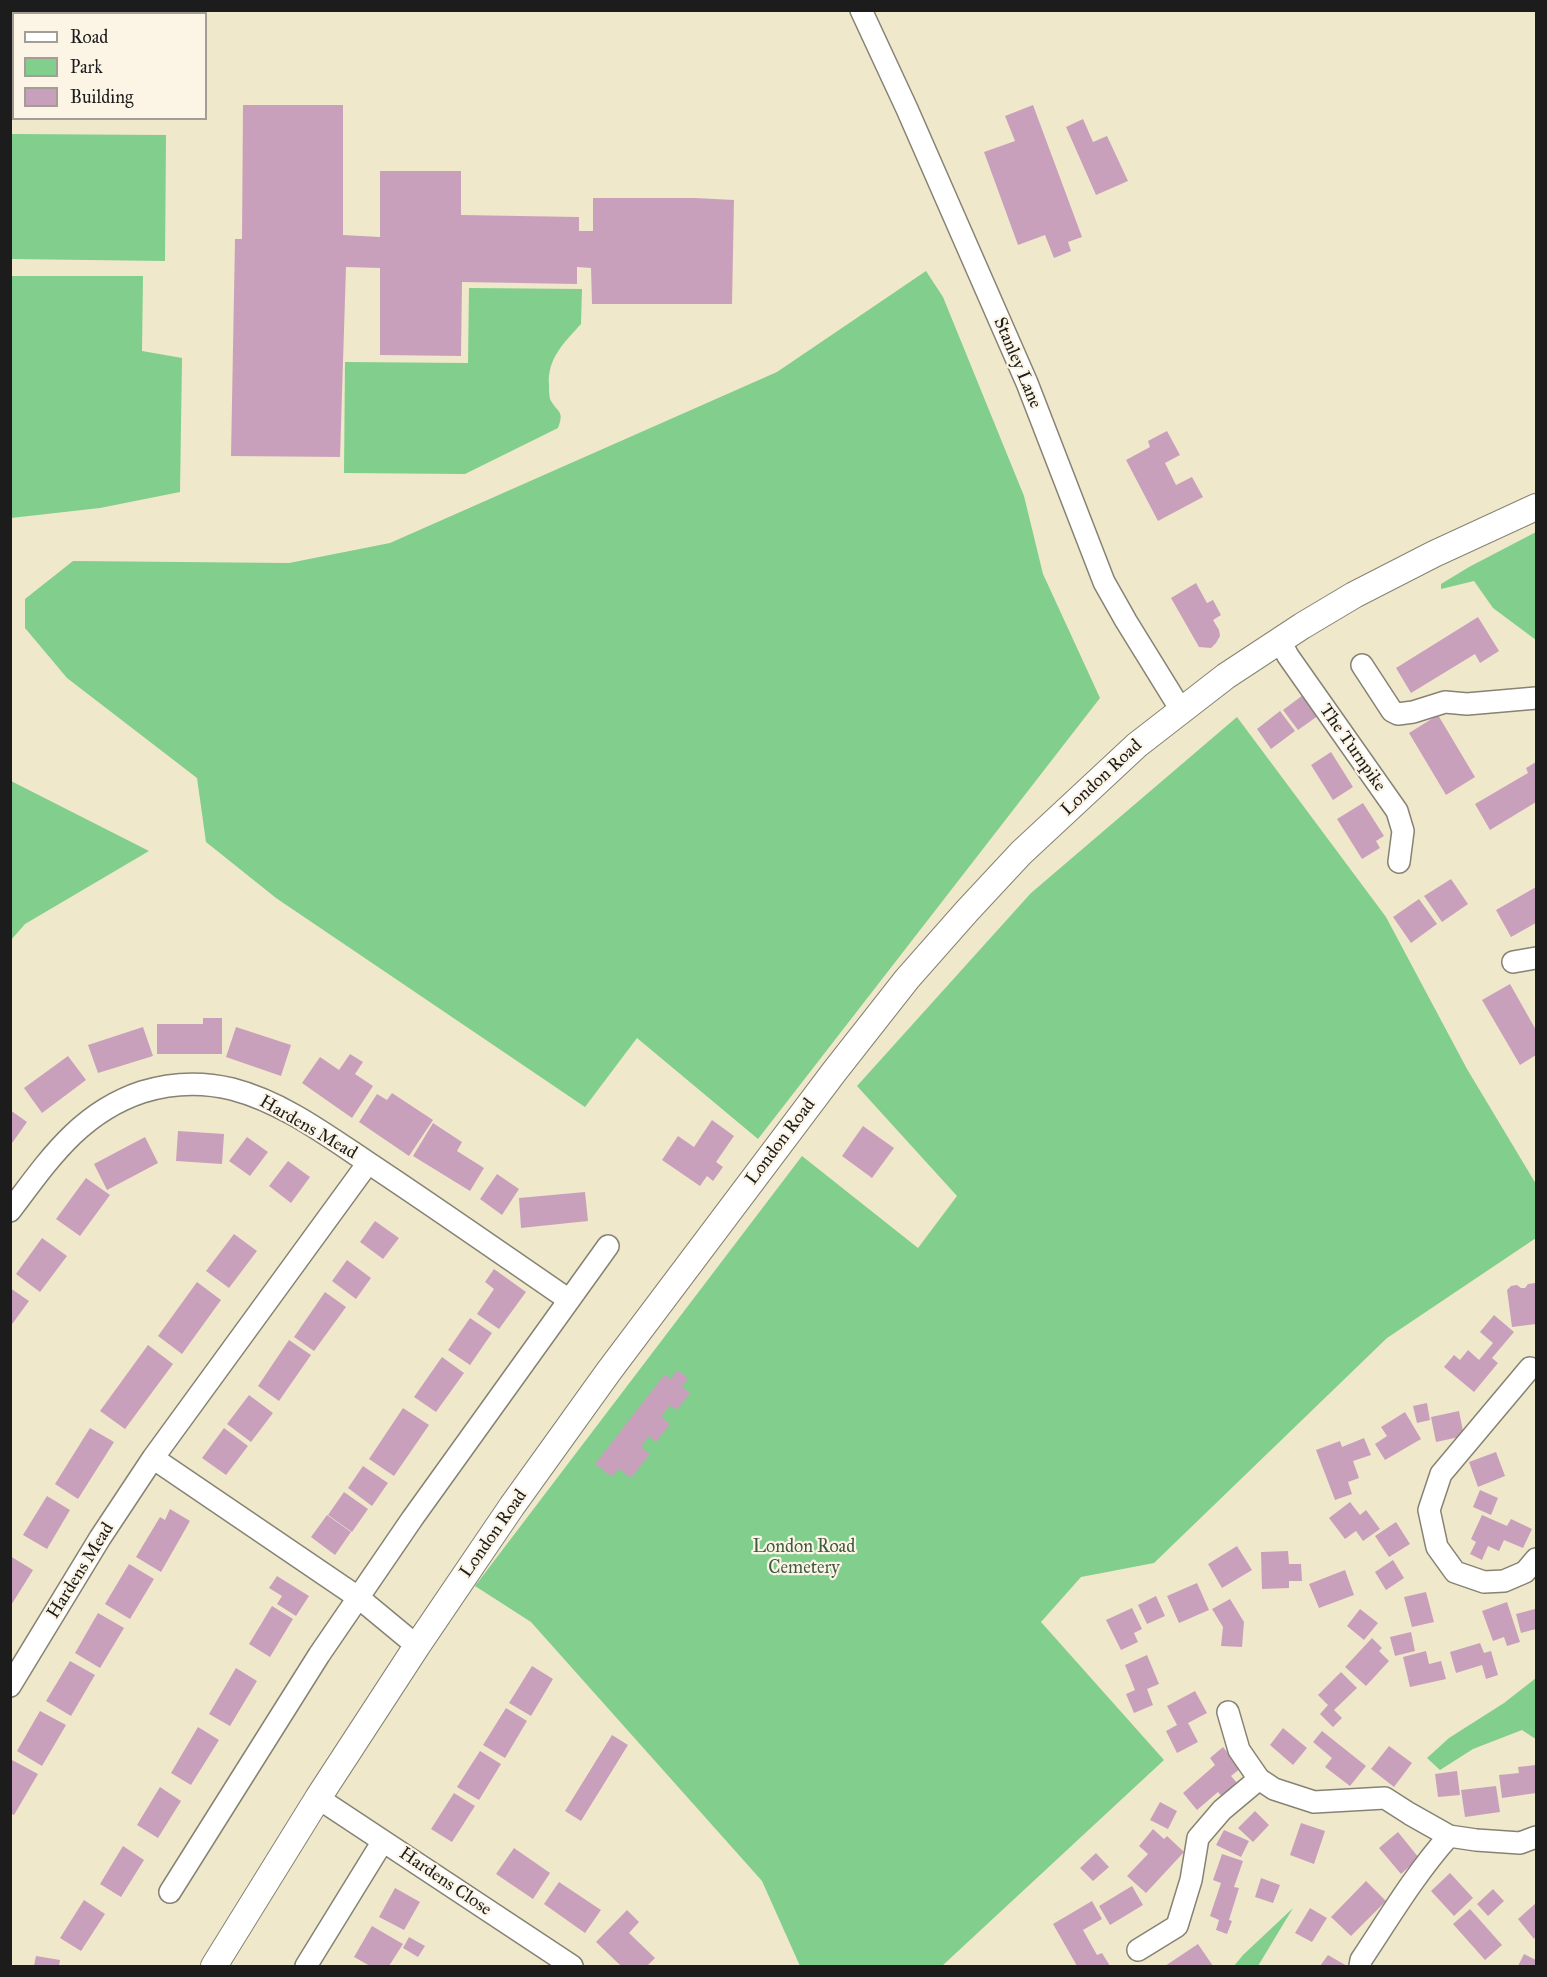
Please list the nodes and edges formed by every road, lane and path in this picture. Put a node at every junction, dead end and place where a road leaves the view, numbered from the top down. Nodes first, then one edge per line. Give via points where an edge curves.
1 (861, 10) edge
2 (1536, 507) edge
3 (1280, 641) junction
4 (1362, 665) dead end
5 (1536, 698) edge
6 (1181, 710) junction
7 (1399, 862) dead end
8 (1536, 958) edge
9 (1513, 962) dead end
10 (368, 1162) junction
11 (10, 1211) edge
12 (608, 1246) dead end
13 (569, 1300) junction
14 (1530, 1368) dead end
15 (153, 1458) junction
16 (1536, 1559) edge
17 (358, 1598) junction
18 (417, 1646) junction
19 (10, 1686) edge
20 (1228, 1712) dead end
21 (1259, 1779) junction
22 (318, 1798) junction
23 (1449, 1836) junction
24 (1536, 1837) edge
25 (383, 1841) junction
26 (170, 1892) dead end
27 (1138, 1950) dead end
28 (214, 1966) edge
29 (306, 1966) edge
30 (572, 1966) edge
31 (1360, 1966) edge

1 - 6 street, Stanley Lane via 1033,398 1104,582
2 - 3 street, London Road via 1354,595
3 - 6 street, London Road
3 - 7 street, The Turnpike via 1397,811 1403,831
4 - 5 street via 1392,711 1398,714 1441,702 1472,704
6 - 18 street, London Road via 1137,745 1021,853 907,979 609,1371
8 - 9 street
10 - 11 street, Hardens Mead via 269,1102 233,1089 174,1085 141,1093 90,1119 58,1148
10 - 13 street, Hardens Mead
10 - 15 street, Hardens Mead
12 - 13 street
13 - 17 street
14 - 16 street via 1441,1474 1429,1510 1437,1547 1455,1572 1484,1582 1504,1581 1525,1572
15 - 17 street
15 - 19 street, Hardens Mead via 99,1538
17 - 18 street
17 - 26 street
18 - 22 street, London Road
20 - 21 street via 1239,1750
21 - 23 street via 1274,1789 1314,1802 1386,1798
21 - 27 street via 1222,1810 1198,1838 1178,1926
22 - 25 street, Hardens Close
22 - 28 street, London Road
23 - 24 street via 1520,1843
23 - 31 street via 1395,1908
25 - 29 street
25 - 30 street, Hardens Close

